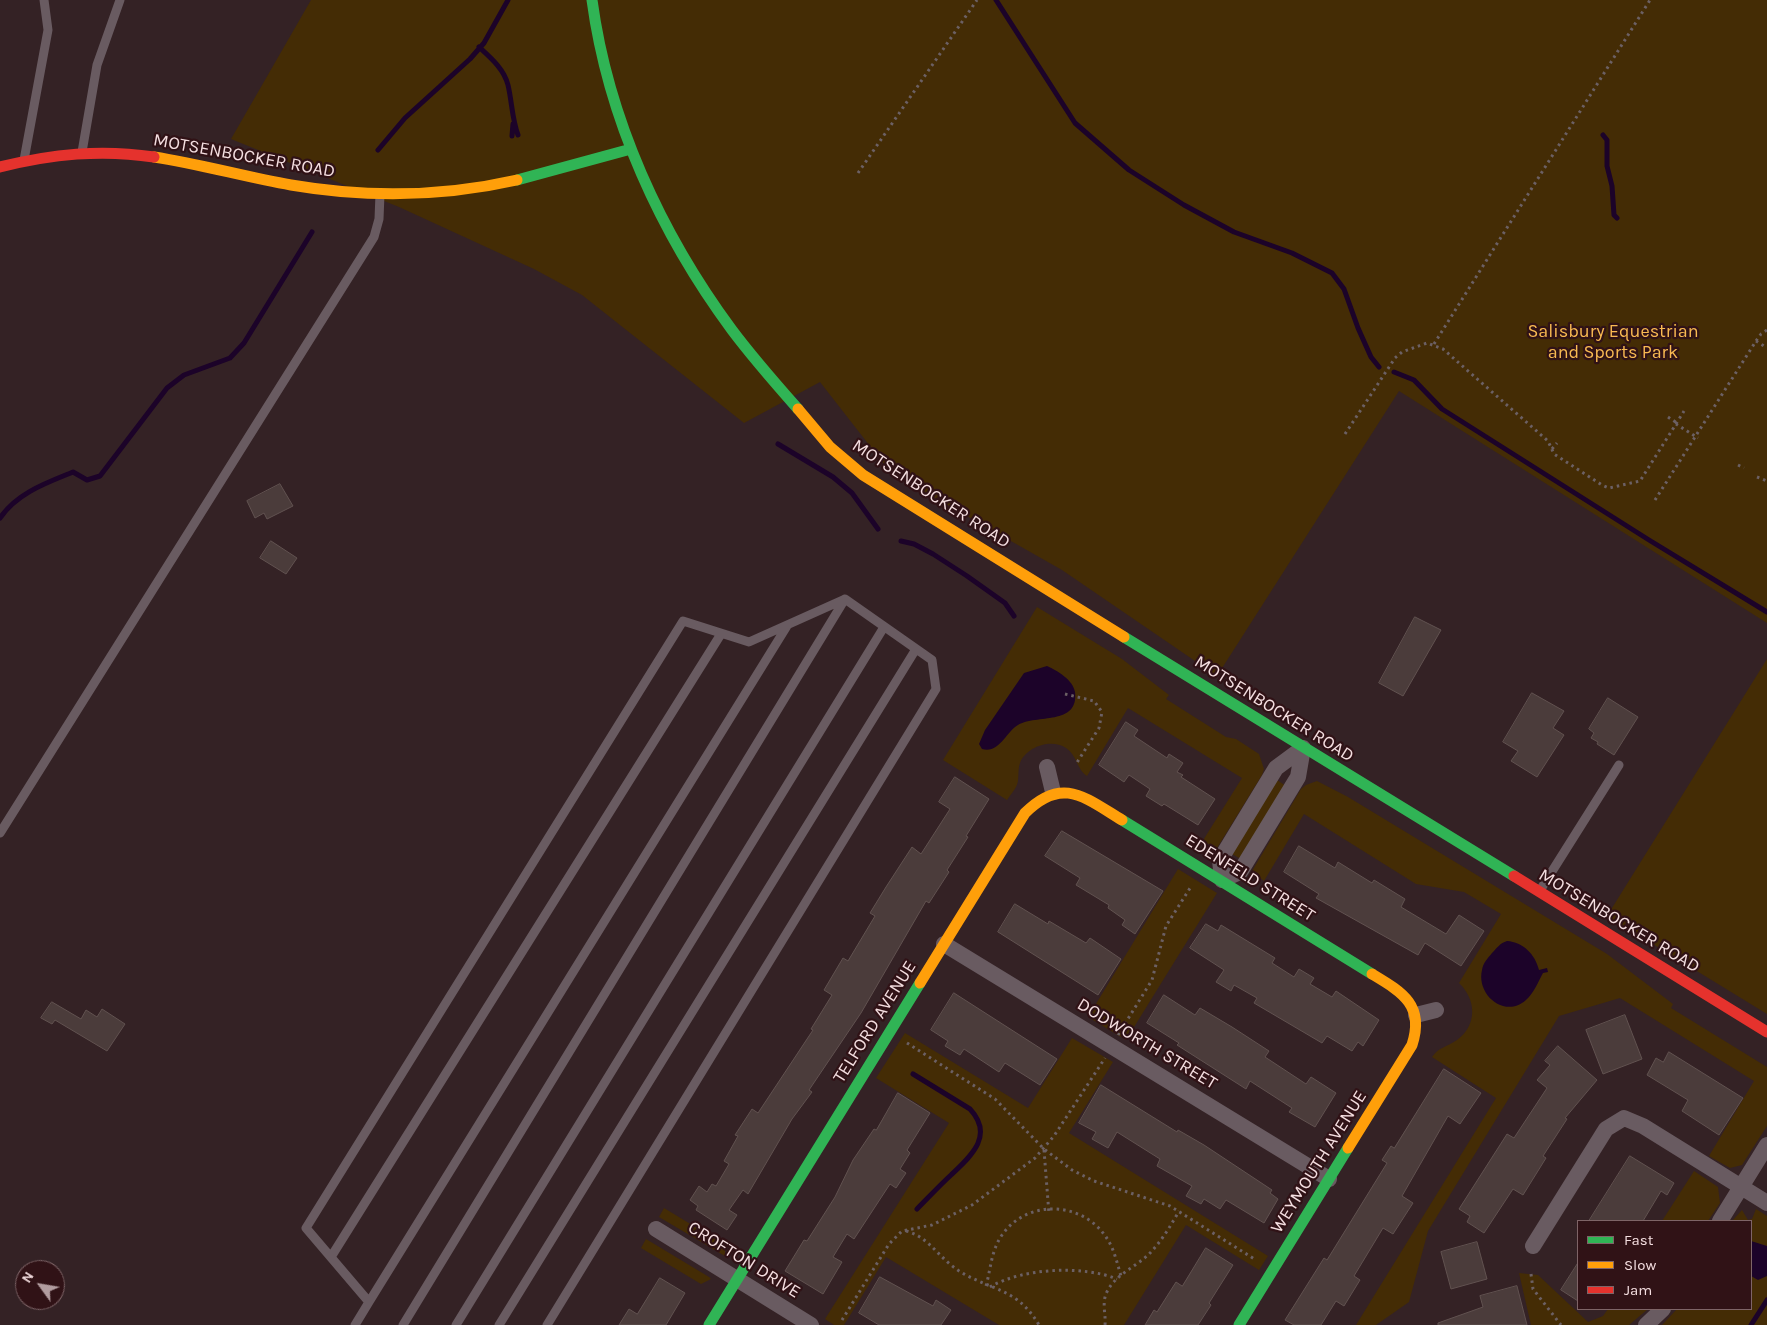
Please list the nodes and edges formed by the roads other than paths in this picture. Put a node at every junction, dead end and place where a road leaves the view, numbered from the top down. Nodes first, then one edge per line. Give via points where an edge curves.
1 (44, 0) edge
2 (120, 0) edge
3 (592, 0) edge
4 (632, 149) junction
5 (82, 153) junction
6 (24, 161) junction
7 (0, 167) edge
8 (380, 194) junction
9 (845, 599) junction
10 (787, 625) junction
11 (884, 627) junction
12 (722, 634) junction
13 (916, 649) junction
14 (1303, 748) junction
15 (1619, 765) dead end
16 (1047, 767) dead end
17 (1053, 792) junction
18 (0, 833) edge
19 (1222, 880) junction
20 (1539, 892) junction
21 (944, 944) junction
22 (1436, 1010) dead end
23 (1416, 1014) junction
24 (1767, 1032) edge
25 (1767, 1145) edge
26 (1329, 1179) junction
27 (1741, 1188) junction
28 (1767, 1203) edge
29 (1721, 1220) edge
30 (656, 1229) dead end
31 (1533, 1246) dead end
32 (331, 1257) junction
33 (737, 1280) junction
34 (369, 1302) junction
35 (1662, 1310) edge
36 (355, 1325) edge
37 (403, 1325) edge
38 (456, 1325) edge
39 (499, 1325) edge
40 (546, 1325) edge
41 (709, 1325) edge
42 (811, 1325) edge
43 (1240, 1325) edge
44 (1646, 1325) edge

1 - 6 lane via 48,30
2 - 5 lane via 97,65
3 - 4 main road via 606,80
4 - 8 main road, MOTSENBOCKER ROAD via 501,186 431,194
4 - 14 main road, MOTSENBOCKER ROAD via 677,244 713,304 754,360 844,460 888,492
5 - 6 main road, MOTSENBOCKER ROAD
5 - 8 main road, MOTSENBOCKER ROAD via 163,157 298,186
6 - 7 main road, MOTSENBOCKER ROAD
8 - 18 lane via 378,228 369,245
9 - 10 lane
9 - 11 lane
9 - 37 lane
10 - 12 lane via 749,642
10 - 34 lane
11 - 13 lane
11 - 38 lane
12 - 32 lane
12 - 32 lane via 683,621 306,1228
13 - 39 lane
13 - 40 lane via 932,660 936,689
14 - 19 street via 1298,777 1245,864 1240,872
14 - 19 street via 1276,768 1220,860
14 - 20 main road, MOTSENBOCKER ROAD
15 - 20 lane
16 - 17 street
17 - 19 main road, EDENFELD STREET via 1073,792 1083,796
17 - 21 main road, TELFORD AVENUE via 1037,800 1025,813
19 - 23 main road, EDENFELD STREET via 1400,991
20 - 24 main road, MOTSENBOCKER ROAD
21 - 26 street, DODWORTH STREET
21 - 33 main road, TELFORD AVENUE
22 - 23 street
23 - 26 main road, WEYMOUTH AVENUE via 1417,1028 1412,1044
25 - 27 street
26 - 43 main road, WEYMOUTH AVENUE
27 - 28 street
27 - 29 street
27 - 31 street via 1643,1126 1624,1118 1606,1129
30 - 33 street, CROFTON DRIVE
32 - 34 lane
33 - 41 main road, TELFORD AVENUE
33 - 42 street, CROFTON DRIVE
34 - 36 lane
35 - 44 street

